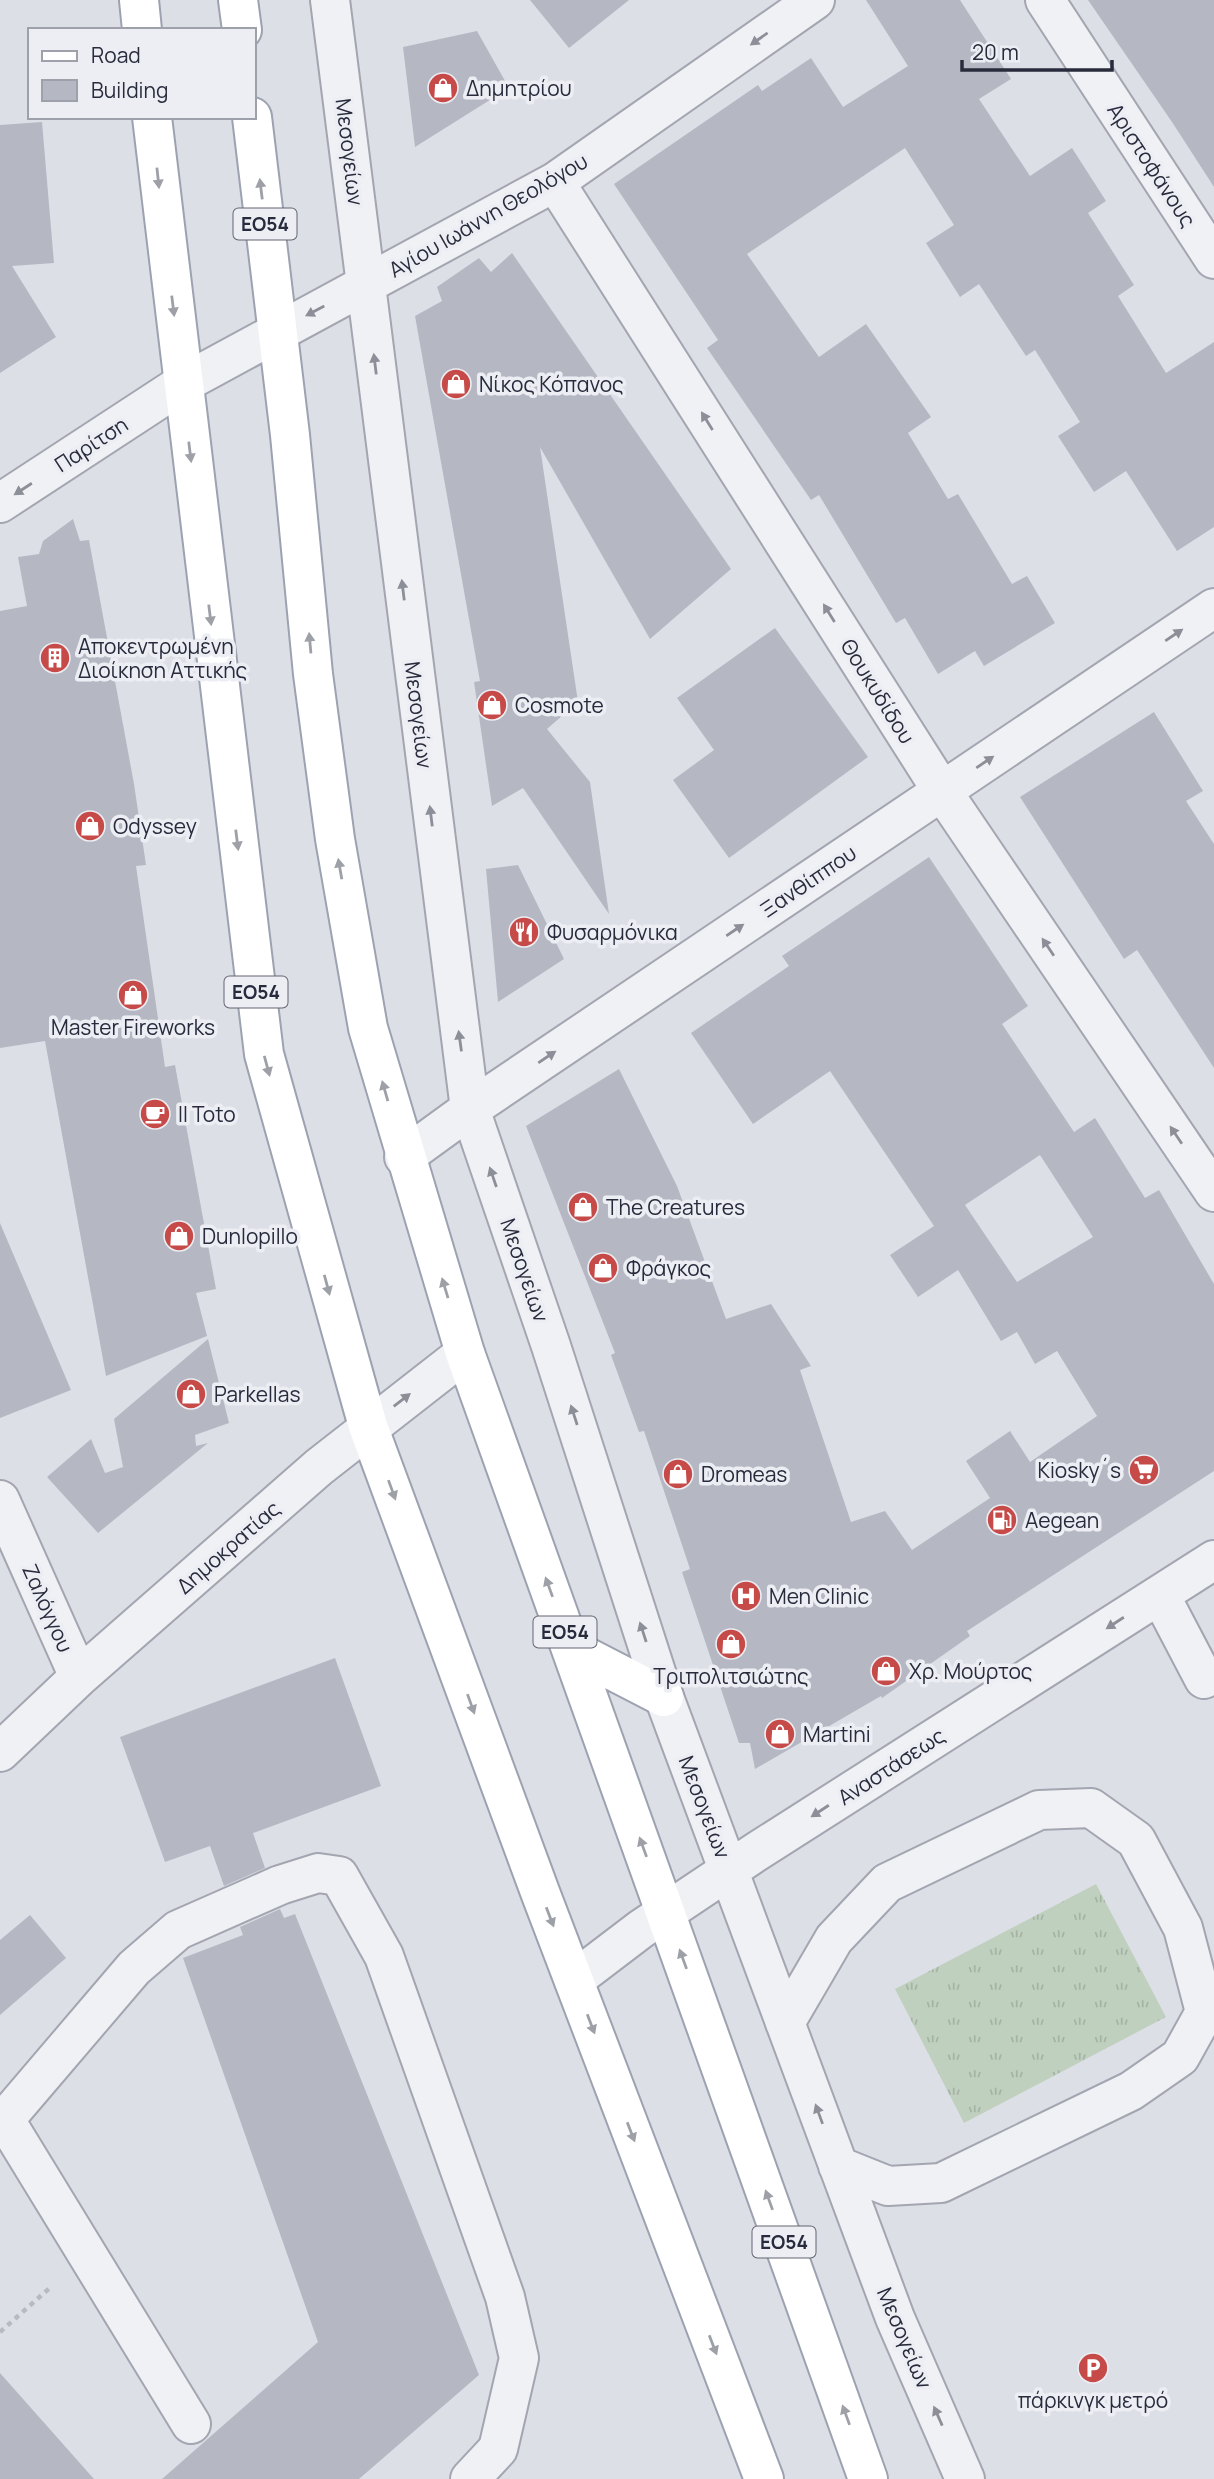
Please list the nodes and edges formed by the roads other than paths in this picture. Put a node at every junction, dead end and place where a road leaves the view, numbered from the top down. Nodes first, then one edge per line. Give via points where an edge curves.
1 (139, 0) edge
2 (238, 0) edge
3 (330, 0) edge
4 (815, 0) edge
5 (1045, 0) edge
6 (142, 28) edge
7 (242, 28) edge
8 (152, 119) edge
9 (253, 119) edge
10 (555, 182) junction
11 (1214, 259) edge
12 (367, 284) junction
13 (279, 330) junction
14 (182, 384) junction
15 (0, 503) edge
16 (1214, 608) edge
17 (942, 791) junction
18 (470, 1109) junction
19 (404, 1157) junction
20 (1214, 1192) edge
21 (465, 1353) junction
22 (368, 1426) junction
23 (0, 1500) edge
24 (1214, 1560) edge
25 (1160, 1595) junction
26 (572, 1649) junction
27 (79, 1677) junction
28 (1205, 1679) dead end
29 (664, 1697) junction
30 (0, 1752) edge
31 (729, 1870) junction
32 (666, 1912) junction
33 (574, 1980) junction
34 (785, 2023) junction
35 (2, 2122) edge
36 (838, 2166) junction
37 (191, 2424) dead end
38 (470, 2479) edge
39 (764, 2479) edge
40 (868, 2479) edge
41 (965, 2479) edge

1 - 6 main road
2 - 7 main road
3 - 12 street, Μεσογείων
4 -> 10 street, Αγίου Ιωάννη Θεολόγου
5 - 11 street, Αριστοφάνους
8 -> 14 main road, ΕΟ54
13 -> 9 main road, ΕΟ54
10 - 12 street, Αγίου Ιωάννη Θεολόγου
17 -> 10 street, Θουκυδίδου
12 -> 13 street, Αγίου Ιωάννη Θεολόγου
18 -> 12 street, Μεσογείων
13 - 14 street, Αγίου Ιωάννη Θεολόγου
19 -> 13 main road, ΕΟ54 via 368,1028 335,839 311,659
14 -> 15 street, Παρίτση
14 -> 22 main road, ΕΟ54 via 264,1054
17 -> 16 street, Ξανθίππου
18 -> 17 street, Ξανθίππου
20 -> 17 street, Θουκυδίδου
18 - 19 street, Ξανθίππου
29 -> 18 street, Μεσογείων
21 -> 19 main road, ΕΟ54
22 -> 21 street, Δημοκρατίας
26 -> 21 main road, ΕΟ54
22 - 27 street, Δημοκρατίας
22 -> 33 main road, ΕΟ54
23 - 27 street, Ζαλόγγου
24 - 25 street, Αναστάσεως
25 - 28 street
25 -> 31 street, Αναστάσεως
26 - 29 main road
32 -> 26 main road, ΕΟ54
27 - 30 street, Δημοκρατίας
29 - 31 street, Μεσογείων
31 - 32 street, Αναστάσεως
31 - 34 street, Μεσογείων
32 - 33 street, Αναστάσεως
40 -> 32 main road, ΕΟ54
33 -> 39 main road, ΕΟ54
36 -> 34 street, Μεσογείων
34 - 36 street via 834,1939 887,1883 1039,1810 1091,1808 1136,1840 1183,1928 1205,2012 1180,2057 1132,2091 942,2183 888,2186
35 - 37 street
35 - 38 street via 134,1968 178,1930 280,1885 318,1873 339,1876 384,1956 505,2297 519,2358 498,2449
41 -> 36 street, Μεσογείων via 895,2318

